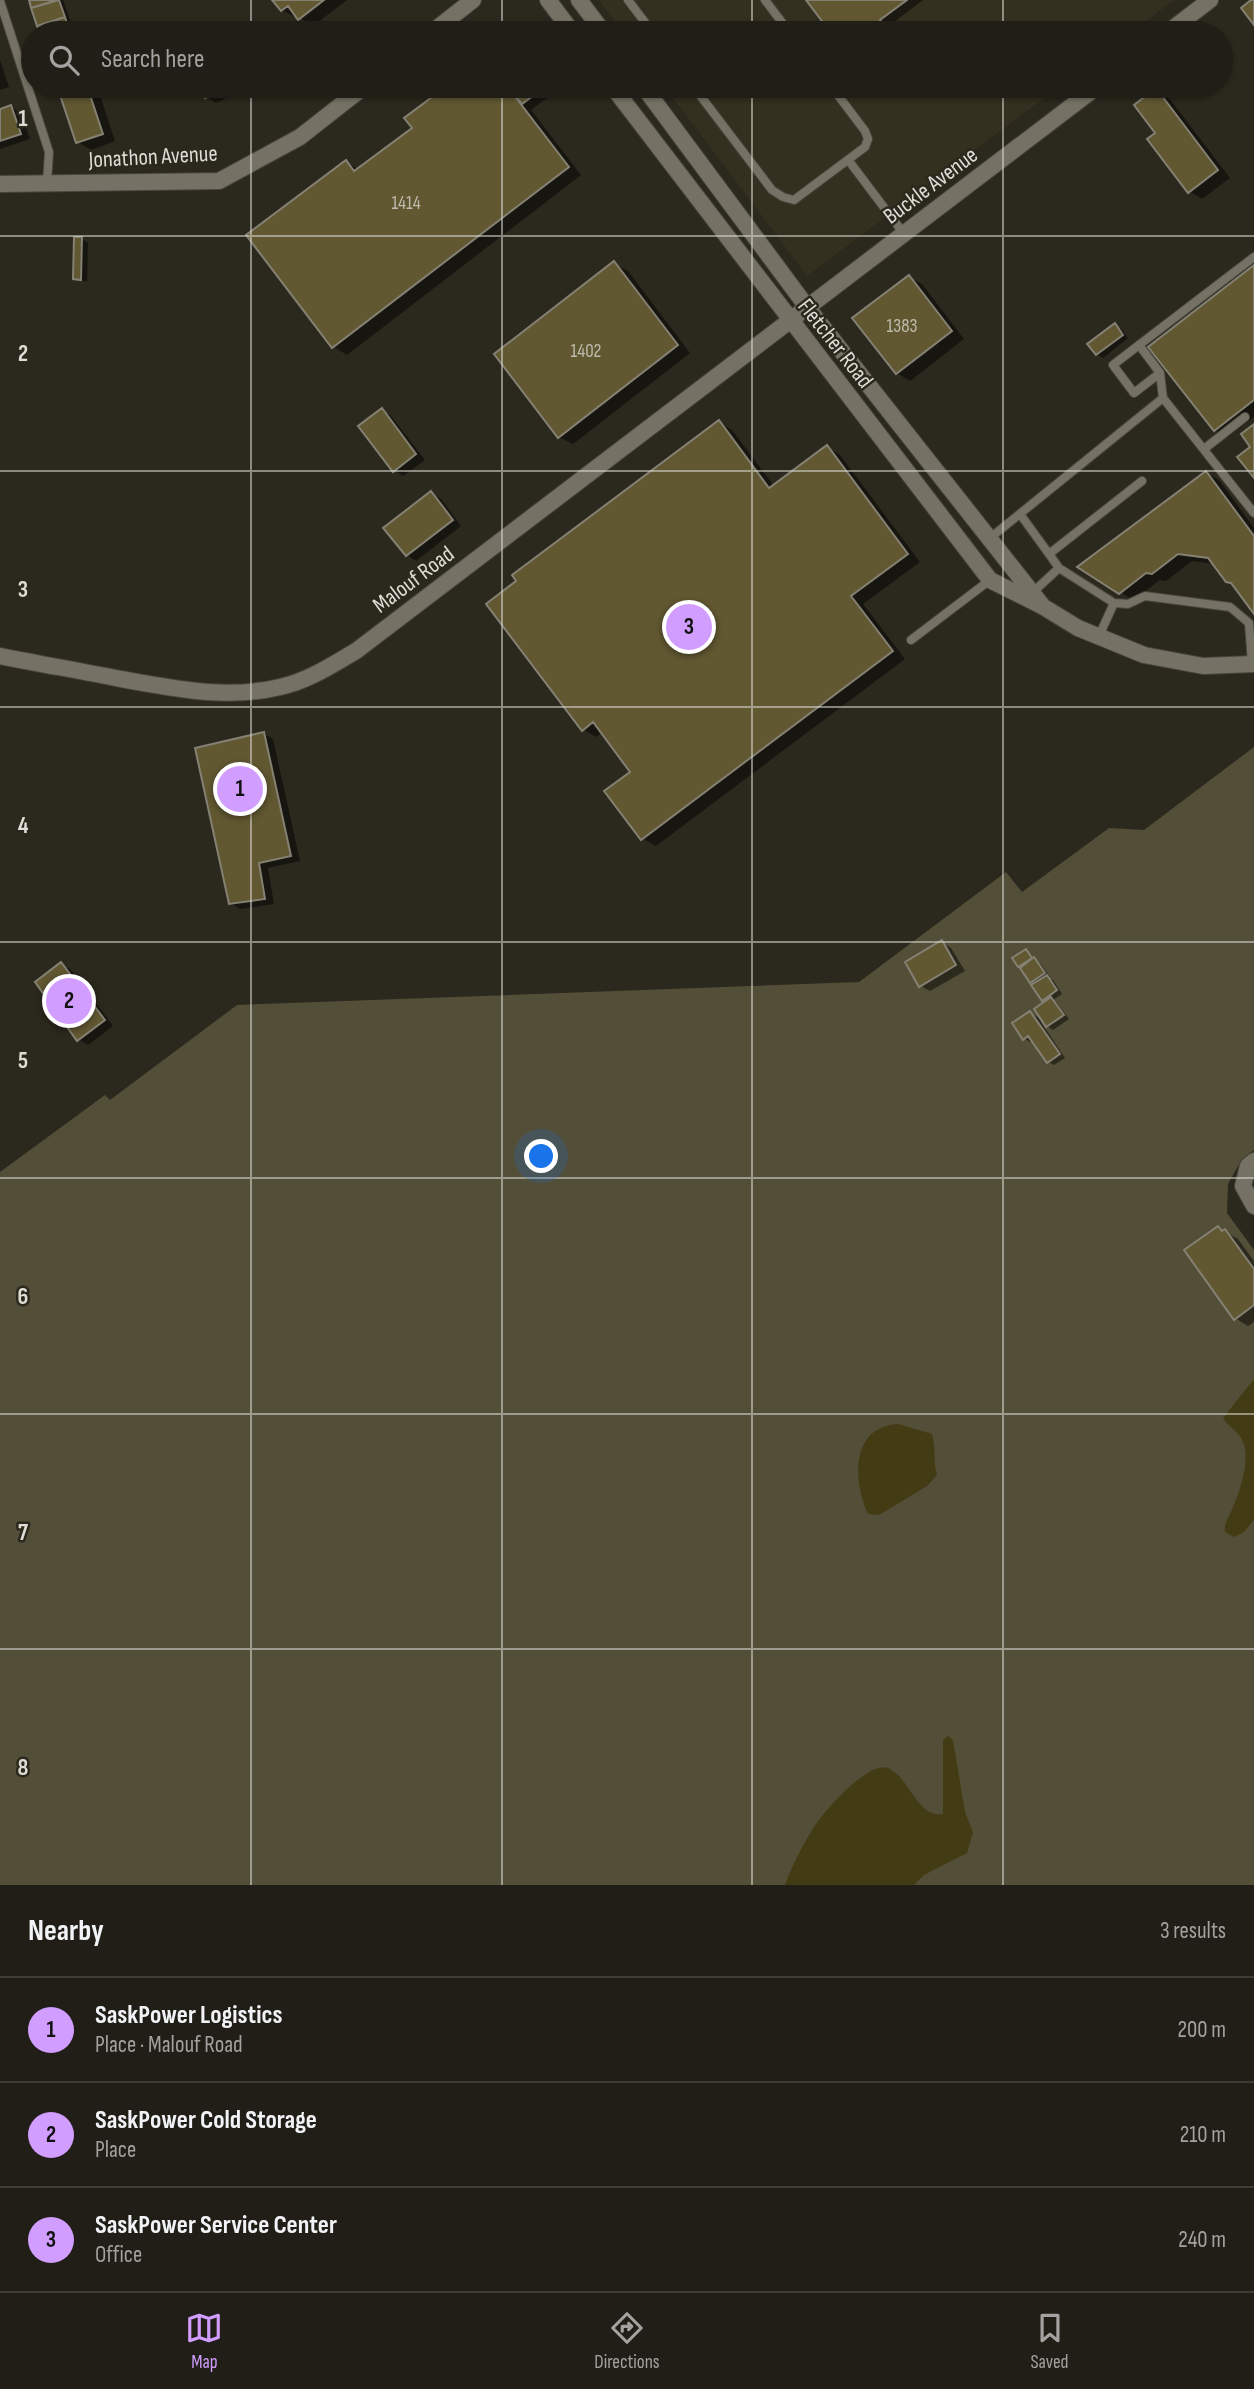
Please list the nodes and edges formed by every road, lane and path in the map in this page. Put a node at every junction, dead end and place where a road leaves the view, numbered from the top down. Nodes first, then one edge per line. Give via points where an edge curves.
1 (473, 0) edge
2 (548, 0) edge
3 (579, 0) edge
4 (628, 0) edge
5 (765, 0) edge
6 (1210, 0) edge
7 (0, 1) edge
8 (446, 21) edge
9 (564, 21) edge
10 (595, 21) edge
11 (644, 21) edge
12 (781, 21) edge
13 (1183, 21) edge
14 (21, 67) edge
15 (31, 98) edge
16 (349, 98) edge
17 (621, 98) edge
18 (652, 98) edge
19 (702, 98) edge
20 (840, 98) edge
21 (1082, 98) edge
22 (849, 161) junction
23 (47, 183) junction
24 (0, 184) edge
25 (904, 234) junction
26 (1254, 257) edge
27 (807, 307) junction
28 (789, 320) junction
29 (1139, 345) junction
30 (1160, 373) junction
31 (1163, 398) junction
32 (1245, 417) dead end
33 (1205, 449) junction
34 (1142, 481) dead end
35 (1254, 513) edge
36 (1020, 514) junction
37 (990, 538) junction
38 (1049, 554) junction
39 (1059, 568) junction
40 (990, 580) junction
41 (1037, 599) junction
42 (1114, 603) junction
43 (1251, 623) edge
44 (1099, 636) junction
45 (911, 640) dead end
46 (0, 656) edge
47 (1253, 664) edge
48 (1254, 1161) edge
49 (1254, 1206) edge

1 - 8 street
2 - 9 street
3 - 10 street
4 - 11 lane
5 - 12 lane
6 - 13 street
7 - 14 lane
15 - 23 lane via 48,152
16 - 23 street, Jonathon Avenue via 300,136 219,181
17 - 28 street, Fletcher Road
18 - 27 street, Fletcher Road
19 - 22 lane via 772,190 783,197 794,200
20 - 22 lane via 868,139
21 - 25 street, Buckle Avenue
22 - 25 lane
23 - 24 street, Jonathon Avenue
25 - 27 street, Buckle Avenue
26 - 29 lane
27 - 28 street, Buckle Avenue
27 - 37 street, Fletcher Road
28 - 40 street, Fletcher Road
28 - 46 street, Malouf Road via 323,671 281,687 215,693
29 - 30 lane
29 - 30 lane via 1113,365 1134,393
30 - 31 lane
31 - 33 lane
31 - 36 lane
32 - 33 lane
33 - 35 lane
34 - 38 lane
36 - 37 lane
36 - 38 lane
37 - 41 street, Fletcher Road
38 - 39 lane
39 - 41 lane
39 - 42 lane
40 - 41 street, Fletcher Road
40 - 45 lane
41 - 44 street, Fletcher Road via 1078,628
42 - 43 lane via 1128,604 1145,596 1230,607
42 - 44 lane
43 - 47 lane
44 - 47 street, Fletcher Road via 1144,655 1203,666
48 - 49 street via 1243,1186

